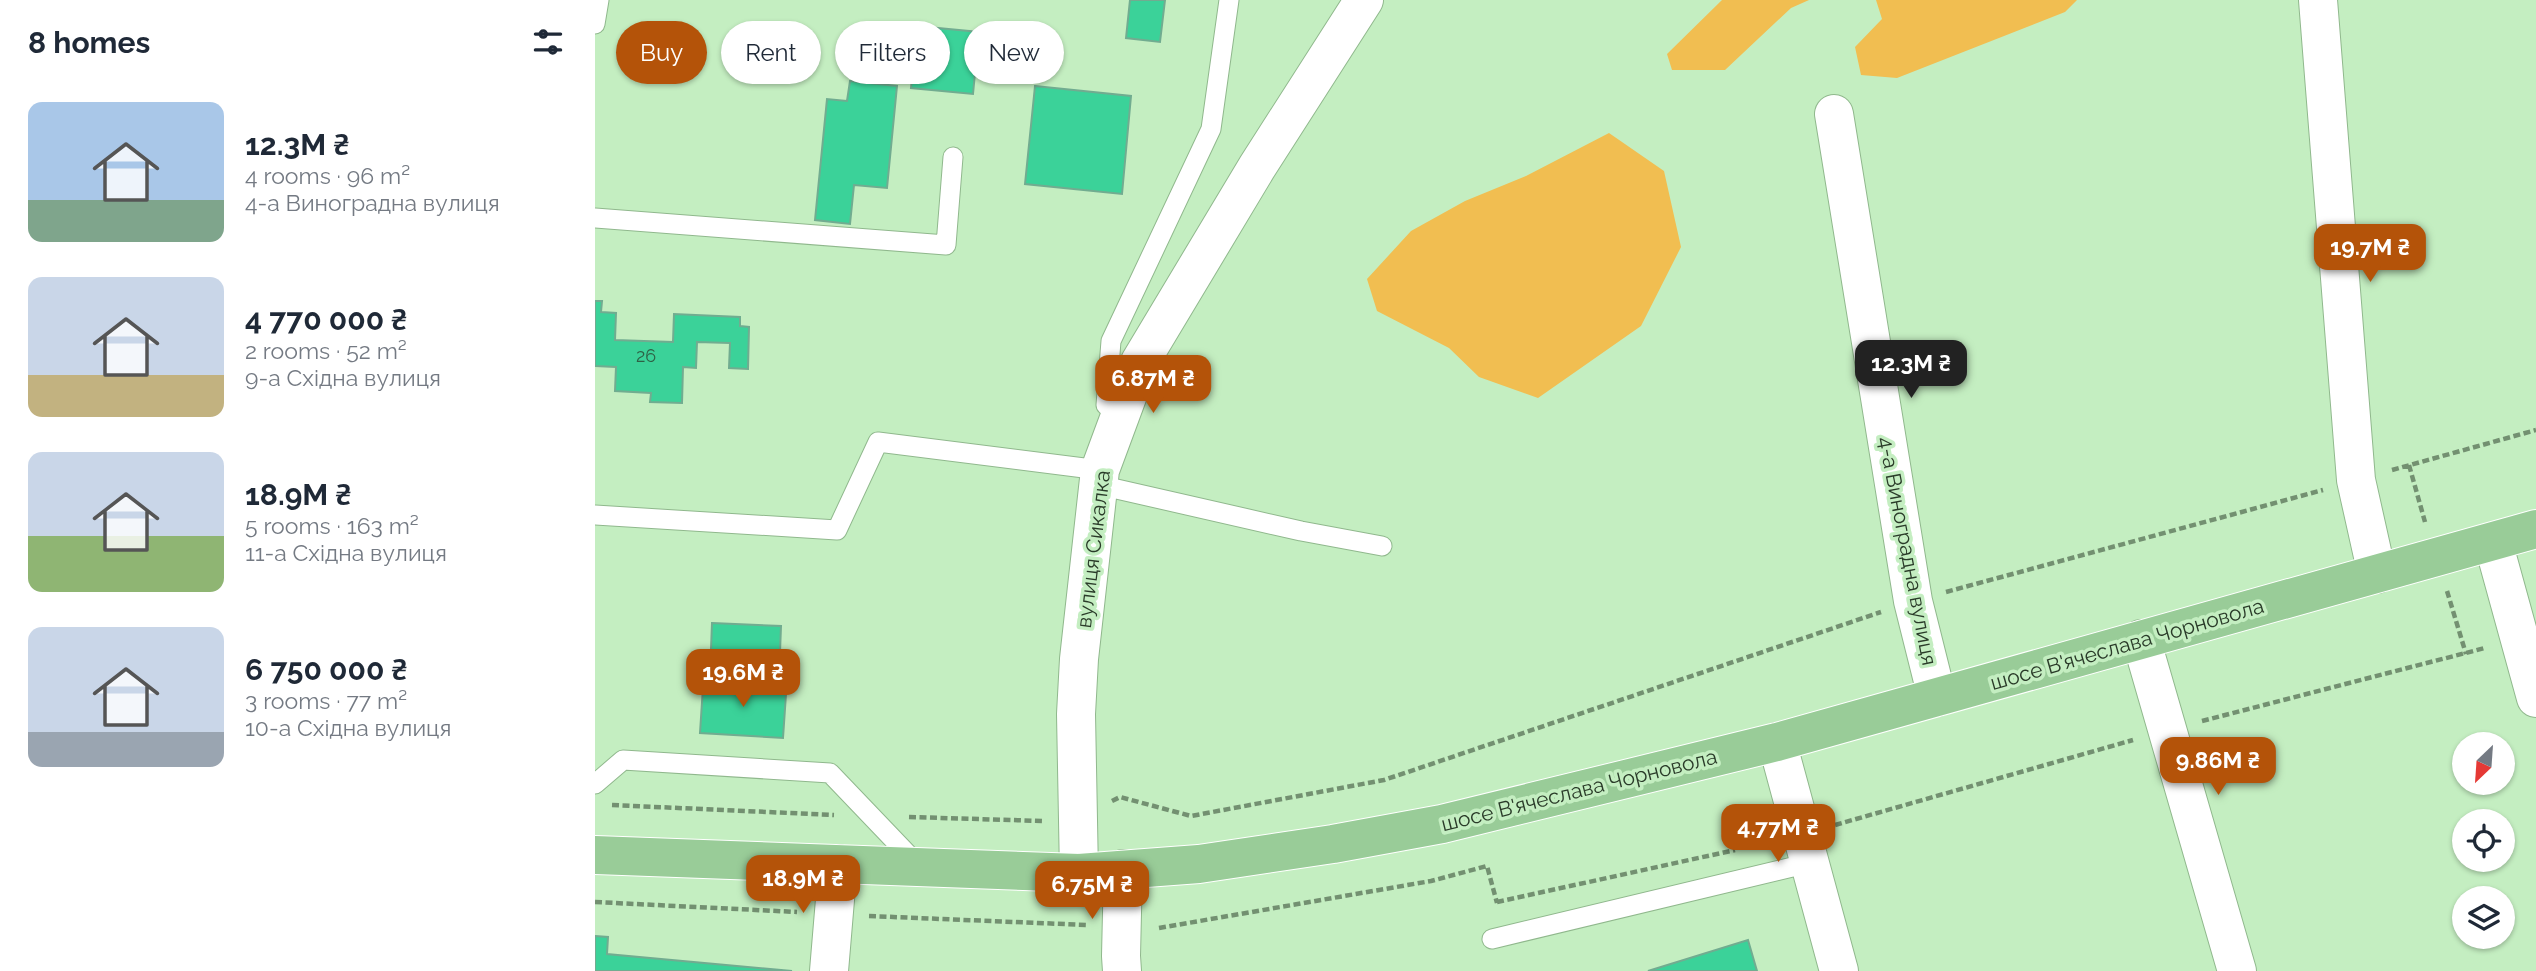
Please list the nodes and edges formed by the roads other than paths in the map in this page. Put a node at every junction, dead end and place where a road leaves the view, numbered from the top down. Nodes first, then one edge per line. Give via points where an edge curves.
1 (599, 0) edge
2 (1229, 0) edge
3 (1364, 0) edge
4 (2318, 0) edge
5 (595, 24) edge
6 (1834, 114) dead end
7 (953, 157) dead end
8 (595, 218) edge
9 (1121, 418) junction
10 (1099, 478) junction
11 (595, 515) edge
12 (2536, 529) edge
13 (2493, 542) junction
14 (1382, 546) dead end
15 (2377, 574) junction
16 (2141, 639) junction
17 (1937, 697) junction
18 (2536, 698) edge
19 (1777, 742) junction
20 (595, 784) edge
21 (1805, 849) junction
22 (595, 855) edge
23 (838, 864) junction
24 (921, 869) junction
25 (1123, 869) junction
26 (1079, 873) junction
27 (1492, 939) dead end
28 (828, 971) edge
29 (1122, 971) edge
30 (1839, 971) edge
31 (2237, 971) edge

1 - 5 lane
2 - 9 lane via 1211,129 1111,341 1106,405
3 - 9 street, вулиця Сикалка via 1140,362
4 - 15 street via 2356,480
6 - 17 street, 4-а Виноградна вулиця via 1913,601
7 - 8 lane via 946,245
9 - 10 street, вулиця Сикалка
10 - 11 lane via 879,442 837,530
10 - 14 lane via 1301,531
10 - 26 street, вулиця Сикалка via 1076,714
12 - 13 main road, шосе В'ячеслава Чорновола
13 - 15 main road, шосе В'ячеслава Чорновола
13 - 18 street
15 - 16 main road, шосе В'ячеслава Чорновола
16 - 17 main road, шосе В'ячеслава Чорновола
16 - 31 street
17 - 19 main road, шосе В'ячеслава Чорновола
19 - 21 street
19 - 25 main road, шосе В'ячеслава Чорновола via 1442,824 1199,864
20 - 24 lane via 623,760 830,773
21 - 27 lane
21 - 30 street
22 - 23 main road, шосе В'ячеслава Чорновола
23 - 24 main road, шосе В'ячеслава Чорновола
23 - 28 street
24 - 26 main road, шосе В'ячеслава Чорновола
25 - 26 main road, шосе В'ячеслава Чорновола
25 - 29 street

